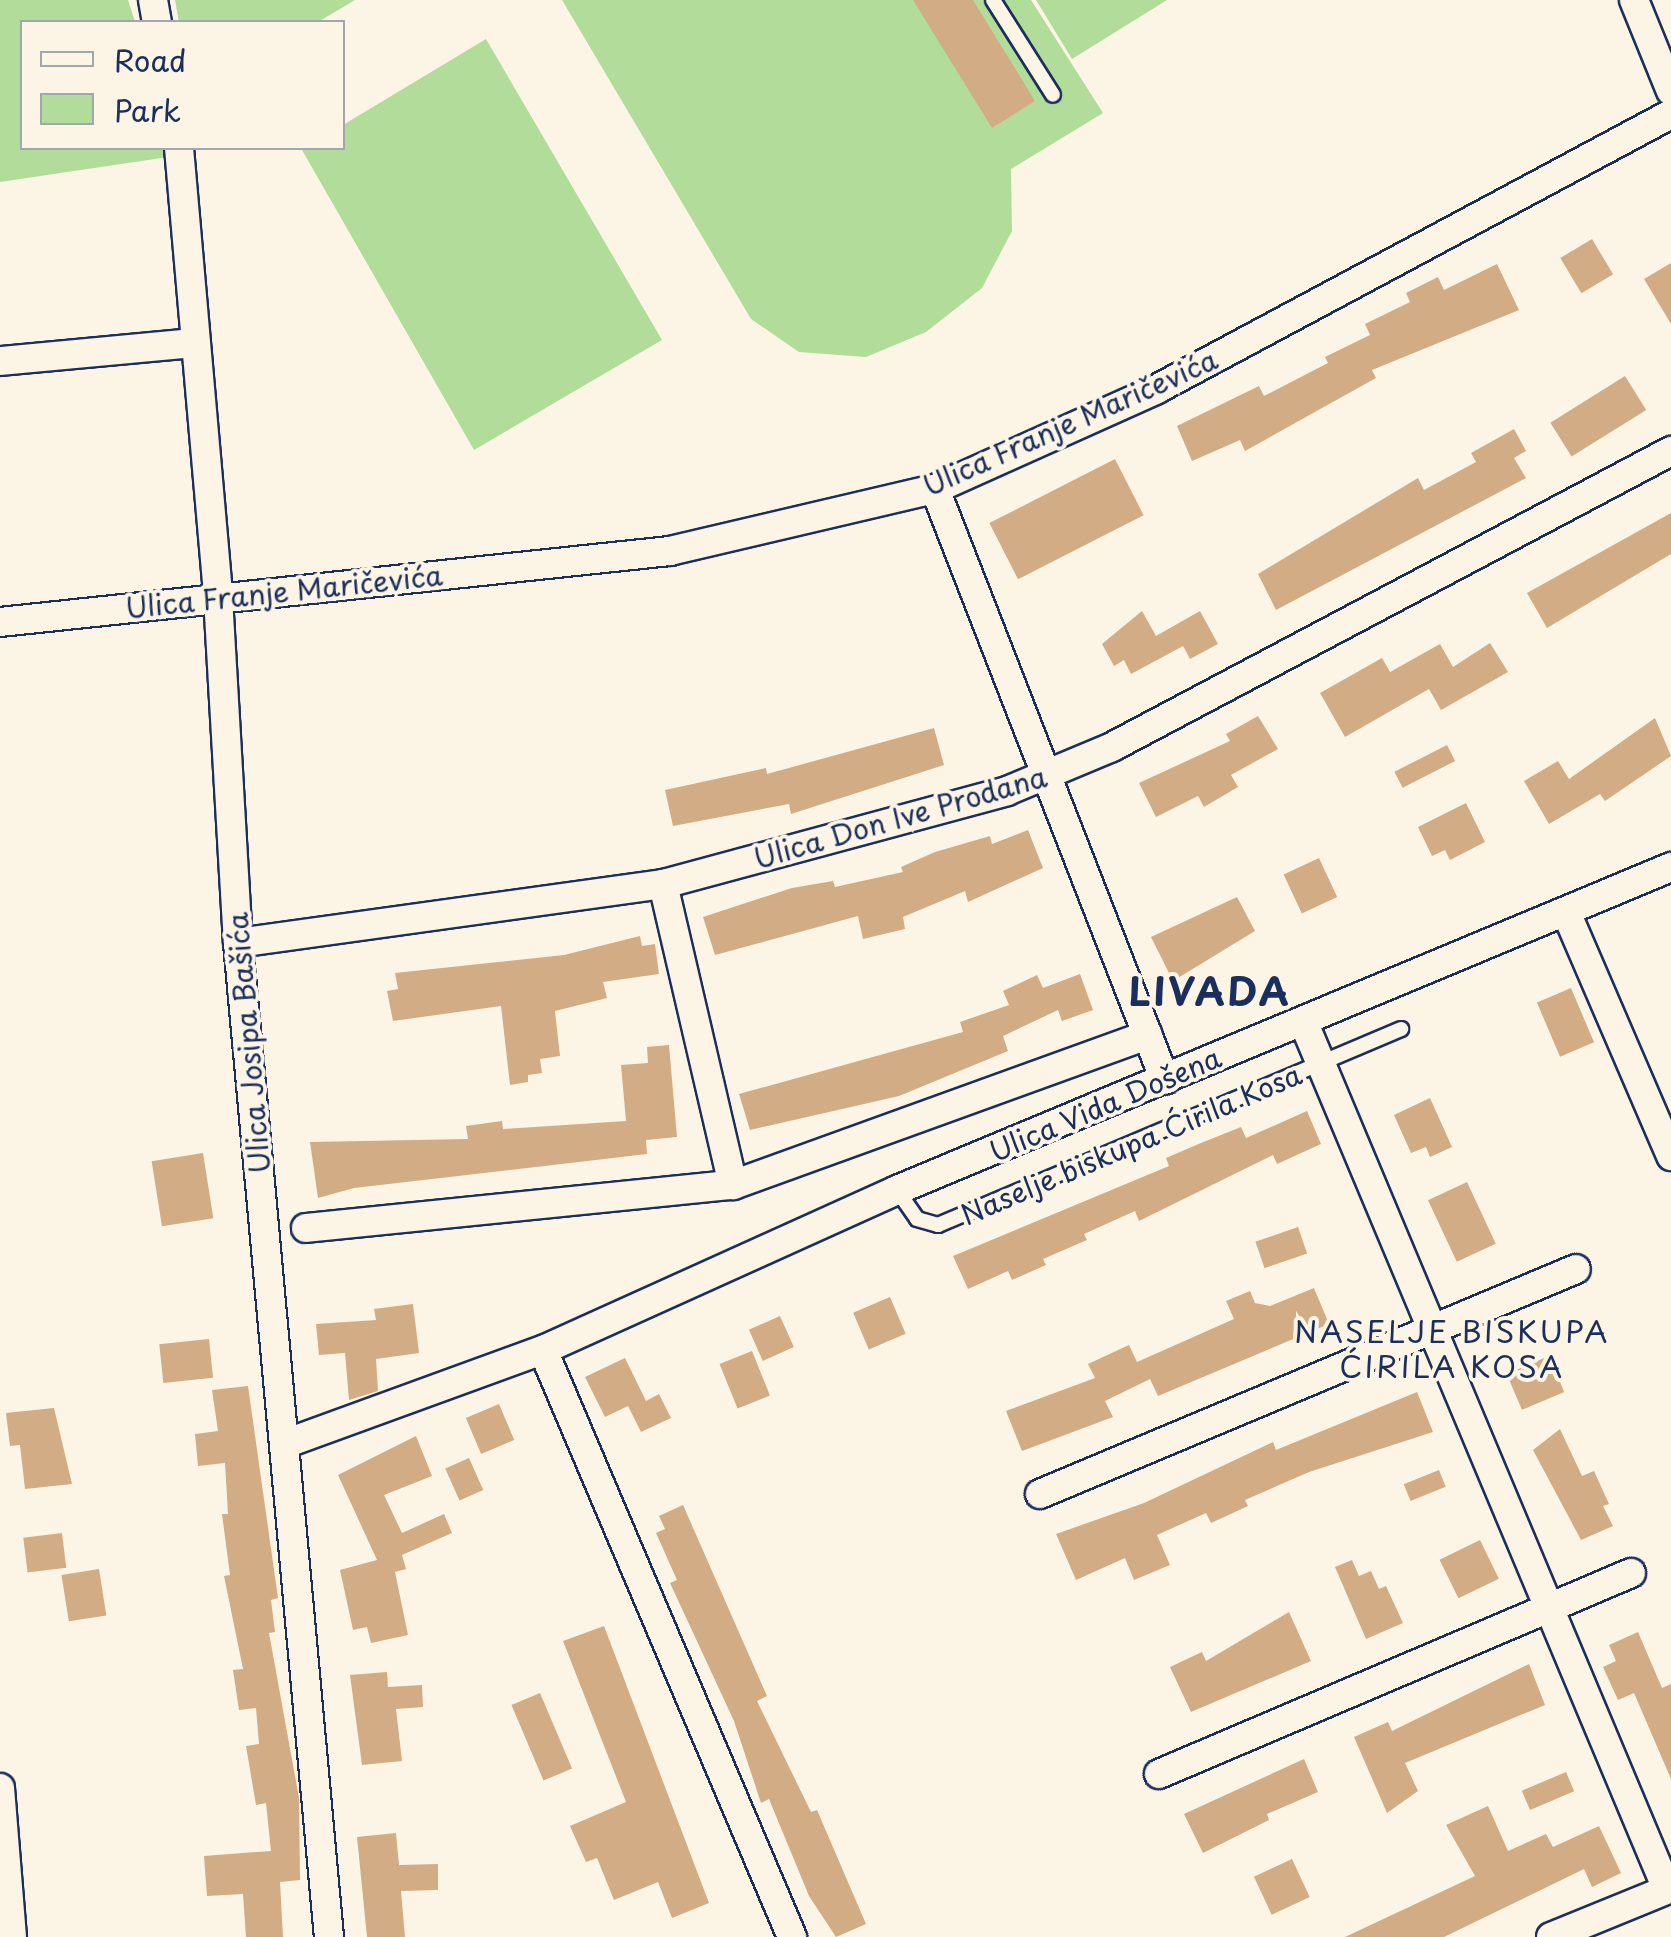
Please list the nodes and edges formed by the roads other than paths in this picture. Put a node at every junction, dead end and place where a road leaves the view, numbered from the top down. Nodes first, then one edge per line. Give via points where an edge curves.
1 (994, 0) edge
2 (1634, 0) edge
3 (1671, 92) edge
4 (1053, 95) dead end
5 (1671, 114) edge
6 (179, 150) edge
7 (193, 343) junction
8 (0, 362) edge
9 (1671, 450) edge
10 (935, 488) junction
11 (218, 597) junction
12 (0, 622) edge
13 (1045, 778) junction
14 (1671, 867) edge
15 (662, 884) junction
16 (1566, 912) junction
17 (238, 943) junction
18 (1303, 1020) junction
19 (1401, 1029) dead end
20 (1148, 1035) junction
21 (1322, 1065) junction
22 (1166, 1080) junction
23 (1671, 1156) edge
24 (733, 1185) junction
25 (897, 1190) junction
26 (306, 1228) dead end
27 (1576, 1269) dead end
28 (1432, 1328) junction
29 (543, 1350) junction
30 (287, 1443) junction
31 (1040, 1494) dead end
32 (1632, 1573) dead end
33 (1550, 1609) junction
34 (1159, 1774) dead end
35 (0, 1788) edge
36 (1669, 1888) edge
37 (12, 1937) edge
38 (329, 1937) edge
39 (792, 1937) edge
40 (1550, 1937) edge

1 - 4 lane
2 - 3 street
5 - 10 street, Ulica Franje Maričevića via 1157,389
6 - 7 street, Ulica Josipa Bašića
7 - 8 street
7 - 11 street, Ulica Josipa Bašića
9 - 13 street, Ulica Don Ive Prodana
10 - 11 street, Ulica Franje Maričevića via 670,550
10 - 13 street
11 - 12 street, Ulica Franje Maričevića
11 - 17 street, Ulica Josipa Bašića
13 - 15 street, Ulica Don Ive Prodana
13 - 20 street
14 - 16 street, Ulica Vida Došena
15 - 17 street, Ulica Don Ive Prodana
15 - 24 street
16 - 18 street, Ulica Vida Došena
16 - 23 street
17 - 30 street, Ulica Josipa Bašića
18 - 21 street, Naselje biskupa Ćirila Kosa
18 - 22 street, Ulica Vida Došena
19 - 21 lane, Naselje biskupa Ćirila Kosa
20 - 22 street
20 - 24 street, Ulica Vida Došena
21 - 25 lane, Naselje biskupa Ćirila Kosa via 938,1225 918,1219
21 - 28 street, Naselje biskupa Ćirila Kosa
22 - 25 street, Ulica Vida Došena
24 - 26 street, Ulica Vida Došena
25 - 29 street, Ulica Vida Došena
27 - 28 street
28 - 31 street
28 - 33 street, Naselje biskupa Ćirila Kosa
29 - 30 street, Ulica Vida Došena
29 - 39 street
30 - 38 street, Ulica Josipa Bašića
32 - 33 street
33 - 34 street
33 - 36 street, Naselje biskupa Ćirila Kosa
35 - 37 street
36 - 40 street

